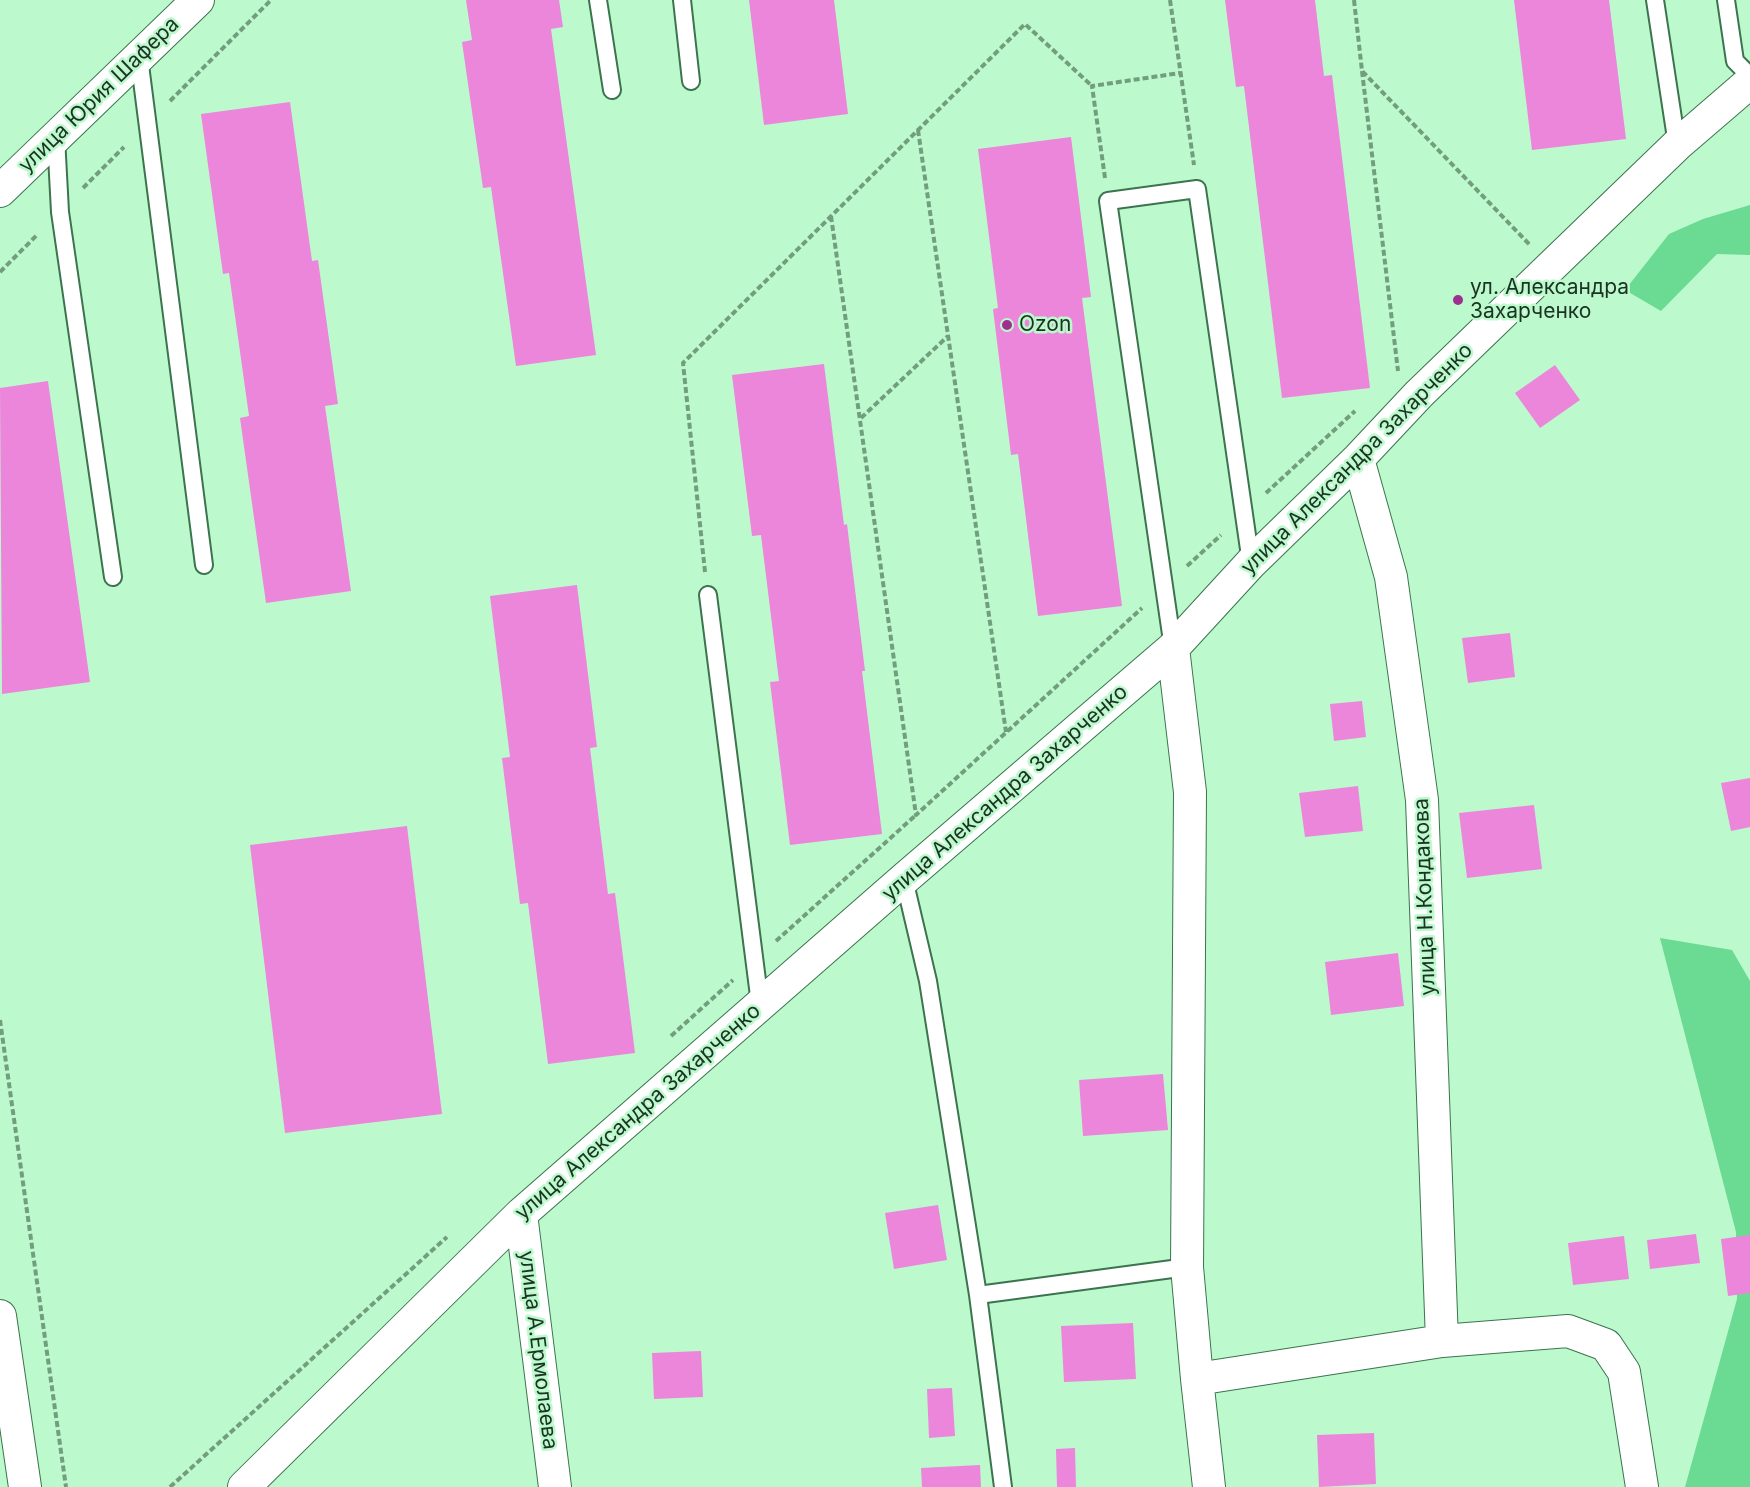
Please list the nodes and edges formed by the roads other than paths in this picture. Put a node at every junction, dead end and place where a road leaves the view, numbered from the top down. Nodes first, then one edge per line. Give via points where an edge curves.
1 (198, 0) edge
2 (598, 0) edge
3 (682, 0) edge
4 (1654, 0) edge
5 (1726, 0) edge
6 (139, 57) junction
7 (1750, 76) edge
8 (691, 81) dead end
9 (1750, 82) edge
10 (612, 90) dead end
11 (56, 137) junction
12 (1677, 146) junction
13 (0, 191) edge
14 (1358, 459) junction
15 (1251, 563) junction
16 (204, 565) dead end
17 (113, 577) dead end
18 (708, 595) road end
19 (1173, 648) junction
20 (904, 879) junction
21 (760, 1004) junction
22 (521, 1214) junction
23 (1187, 1267) junction
24 (978, 1295) junction
25 (0, 1316) edge
26 (1442, 1341) junction
27 (1197, 1379) junction
28 (25, 1487) edge
29 (244, 1487) edge
30 (555, 1487) edge
31 (1003, 1487) edge
32 (1209, 1487) edge
33 (1642, 1487) edge

1 - 6 street, улица Юрия Шафера
2 - 10 lane
3 - 8 lane
4 - 12 lane
5 - 7 lane via 1735,61
6 - 11 street, улица Юрия Шафера
6 - 16 lane
9 - 12 street, улица Александра Захарченко
11 - 13 street, улица Юрия Шафера
11 - 17 lane via 60,212
12 - 14 street, улица Александра Захарченко via 1419,394
14 - 15 street, улица Александра Захарченко
14 - 26 street, улица Н.Кондакова via 1391,576 1422,800
15 - 19 street, улица Александра Захарченко
15 - 19 lane via 1197,189 1108,201
18 - 21 lane
19 - 20 street, улица Александра Захарченко
19 - 23 street via 1190,792
20 - 21 street, улица Александра Захарченко
20 - 24 lane via 928,981
21 - 22 street, улица Александра Захарченко
22 - 29 street, улица Александра Захарченко
22 - 30 street, улица А.Ермолаева
23 - 24 lane
23 - 27 street
24 - 31 lane
25 - 28 street
26 - 27 street
26 - 33 street via 1568,1331 1606,1345 1624,1372
27 - 32 street

